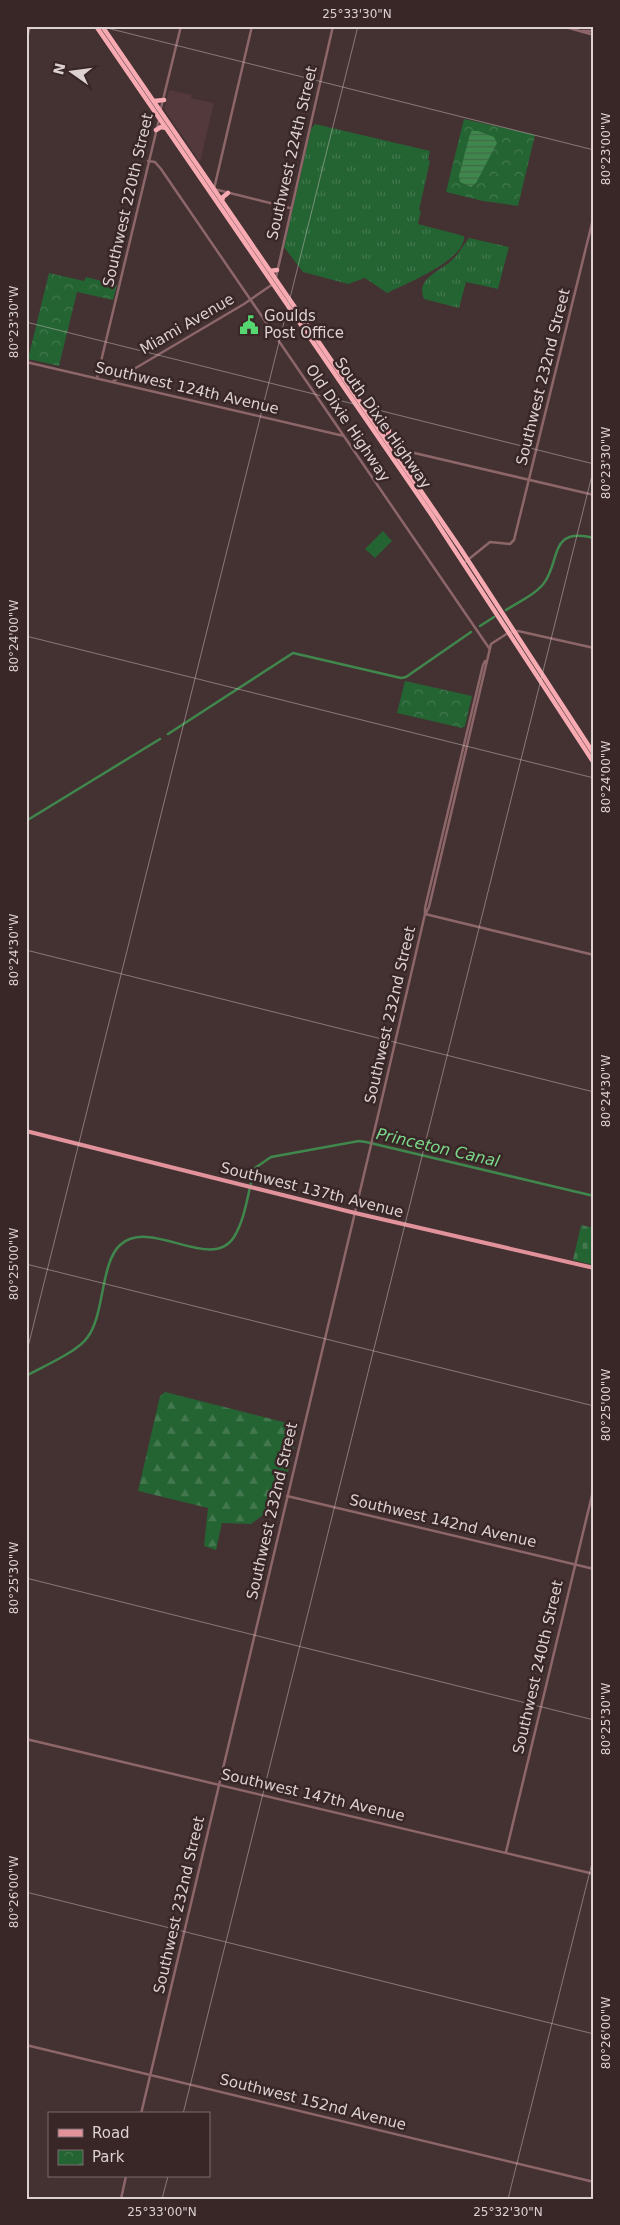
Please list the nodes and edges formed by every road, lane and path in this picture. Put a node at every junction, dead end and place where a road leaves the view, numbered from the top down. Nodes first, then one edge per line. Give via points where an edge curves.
1 (99, 26) edge
2 (181, 26) edge
3 (252, 26) edge
4 (333, 26) edge
5 (562, 26) edge
6 (28, 27) edge
7 (594, 33) edge
8 (111, 38) junction
9 (26, 42) edge
10 (109, 45) junction
11 (134, 82) junction
12 (164, 100) junction
13 (154, 101) junction
14 (161, 111) junction
15 (159, 118) junction
16 (166, 128) junction
17 (156, 130) junction
18 (186, 149) junction
19 (148, 161) junction
20 (189, 161) junction
21 (216, 180) junction
22 (209, 181) junction
23 (214, 189) junction
24 (228, 194) junction
25 (214, 198) junction
26 (222, 201) junction
27 (290, 208) junction
28 (594, 215) edge
29 (248, 248) junction
30 (278, 270) junction
31 (270, 271) junction
32 (275, 279) junction
33 (273, 284) junction
34 (250, 300) junction
35 (294, 306) junction
36 (26, 362) edge
37 (331, 370) junction
38 (97, 378) junction
39 (112, 382) junction
40 (359, 401) junction
41 (381, 433) junction
42 (344, 436) junction
43 (387, 441) junction
44 (385, 447) junction
45 (392, 448) junction
46 (388, 453) junction
47 (412, 478) junction
48 (529, 480) junction
49 (594, 495) edge
50 (466, 561) junction
51 (511, 632) junction
52 (489, 648) junction
53 (594, 648) edge
54 (574, 735) junction
55 (594, 754) edge
56 (594, 758) edge
57 (594, 763) edge
58 (425, 914) junction
59 (594, 955) edge
60 (26, 1131) edge
61 (355, 1213) junction
62 (594, 1268) edge
63 (594, 1487) edge
64 (287, 1496) junction
65 (575, 1564) junction
66 (594, 1569) edge
67 (26, 1739) edge
68 (219, 1785) junction
69 (506, 1853) junction
70 (594, 1874) edge
71 (26, 2045) edge
72 (150, 2074) junction
73 (141, 2112) edge
74 (126, 2178) edge
75 (594, 2182) edge
76 (121, 2199) edge

1 - 8 highway, South Dixie Highway via 106,37
1 - 10 highway, South Dixie Highway
2 - 12 street, Southwest 220th Street
3 - 21 street
4 - 27 street, Southwest 224th Street
5 - 7 street
6 - 9 street
8 - 10 highway
8 - 13 highway, South Dixie Highway
10 - 11 highway, South Dixie Highway
11 - 14 highway
11 - 15 highway, South Dixie Highway
12 - 13 highway
12 - 14 street, Southwest 220th Street
13 - 14 highway, South Dixie Highway
14 - 15 street, Southwest 220th Street
14 - 18 highway, South Dixie Highway
15 - 16 highway, South Dixie Highway
15 - 17 street, Southwest 220th Street
15 - 18 highway
16 - 17 highway
16 - 20 highway, South Dixie Highway
17 - 19 street, Southwest 220th Street
18 - 22 highway, South Dixie Highway
19 - 34 street, Old Dixie Highway via 159,166
19 - 38 street, Southwest 220th Street
20 - 23 highway
20 - 25 highway, South Dixie Highway
21 - 22 highway
21 - 23 street
22 - 23 highway, South Dixie Highway
23 - 24 street
23 - 25 highway
23 - 26 highway, South Dixie Highway
24 - 26 highway
24 - 27 street
25 - 29 highway, South Dixie Highway
26 - 31 highway, South Dixie Highway
27 - 30 street, Southwest 224th Street
28 - 48 street, Southwest 232nd Street
29 - 32 highway
29 - 33 highway, South Dixie Highway
30 - 31 highway
30 - 32 street, Southwest 224th Street
31 - 32 highway, South Dixie Highway
32 - 33 street, Southwest 224th Street
32 - 35 highway, South Dixie Highway
33 - 34 street, Miami Avenue
33 - 35 highway
33 - 37 highway, South Dixie Highway
34 - 39 street, Miami Avenue
34 - 42 street, Old Dixie Highway
35 - 40 highway, South Dixie Highway
36 - 38 street, Southwest 124th Avenue
37 - 40 highway
37 - 44 highway, South Dixie Highway
38 - 39 street, Southwest 124th Avenue
39 - 42 street, Southwest 124th Avenue
40 - 41 highway, South Dixie Highway
41 - 43 highway, South Dixie Highway
41 - 43 highway via 389,430
42 - 52 street, Old Dixie Highway
43 - 44 highway
43 - 45 highway, South Dixie Highway
44 - 46 highway, South Dixie Highway
45 - 47 highway, South Dixie Highway
45 - 48 street
46 - 47 highway
46 - 50 highway, South Dixie Highway
47 - 50 highway, South Dixie Highway
48 - 49 street
48 - 50 street, Southwest 232nd Street via 512,543 490,542
50 - 51 highway, South Dixie Highway
50 - 51 highway, South Dixie Highway via 487,600
51 - 52 street
51 - 53 street via 530,633
51 - 54 highway, South Dixie Highway
51 - 55 highway
52 - 58 street, Southwest 232nd Street via 482,665
54 - 56 highway
54 - 57 highway, South Dixie Highway
58 - 59 street
58 - 61 street, Southwest 232nd Street
60 - 61 main road, Southwest 137th Avenue
61 - 62 main road, Southwest 137th Avenue
61 - 64 street, Southwest 232nd Street
63 - 65 street, Southwest 240th Street
64 - 65 street, Southwest 142nd Avenue
64 - 68 street, Southwest 232nd Street
65 - 66 street, Southwest 142nd Avenue
65 - 69 street, Southwest 240th Street
67 - 68 street, Southwest 147th Avenue
68 - 69 street, Southwest 147th Avenue
68 - 72 street, Southwest 232nd Street
69 - 70 street, Southwest 147th Avenue
71 - 72 street, Southwest 152nd Avenue
72 - 73 street, Southwest 232nd Street
72 - 75 street, Southwest 152nd Avenue
74 - 76 street

